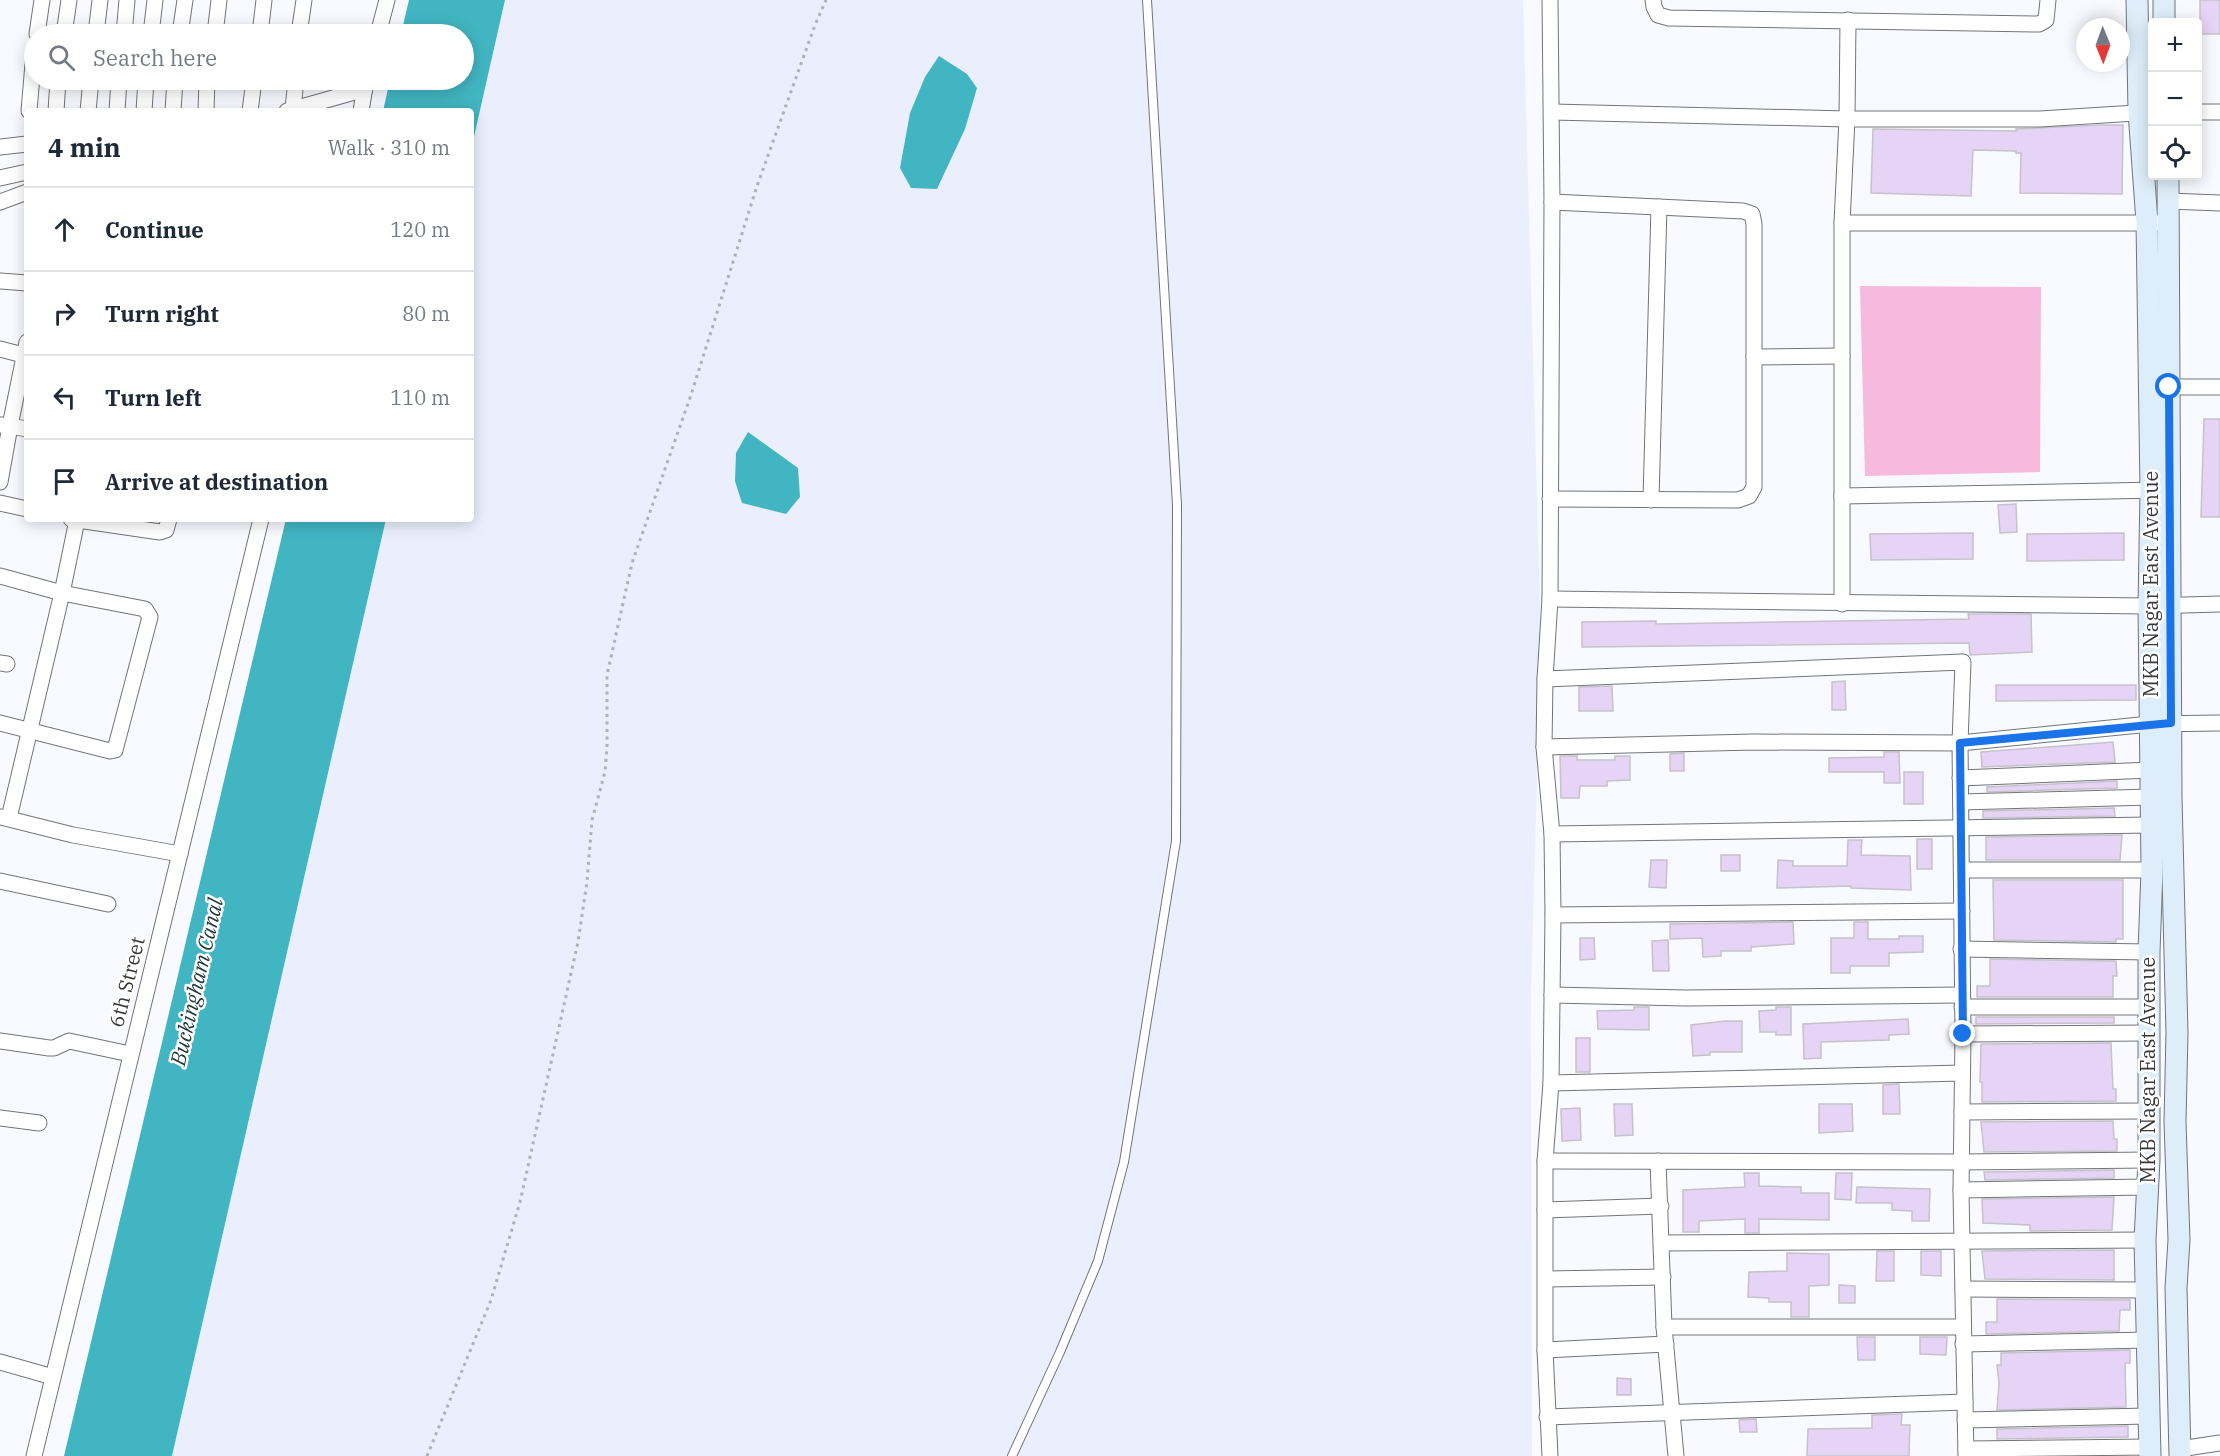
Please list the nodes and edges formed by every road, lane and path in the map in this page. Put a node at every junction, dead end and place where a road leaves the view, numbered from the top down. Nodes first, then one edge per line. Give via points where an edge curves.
1 (42, 0) edge
2 (69, 0) edge
3 (100, 0) edge
4 (127, 0) edge
5 (155, 0) edge
6 (185, 0) edge
7 (219, 0) edge
8 (264, 0) edge
9 (304, 0) edge
10 (387, 0) edge
11 (826, 0) edge
12 (1148, 0) edge
13 (1550, 0) edge
14 (1653, 0) edge
15 (2048, 0) edge
16 (2137, 0) edge
17 (2164, 0) edge
18 (2164, 18) edge
19 (1848, 20) junction
20 (38, 24) edge
21 (65, 24) edge
22 (97, 24) edge
23 (125, 24) edge
24 (152, 24) edge
25 (181, 24) edge
26 (215, 24) edge
27 (261, 24) edge
28 (300, 24) edge
29 (381, 24) edge
30 (31, 90) edge
31 (57, 90) edge
32 (90, 90) edge
33 (118, 90) edge
34 (145, 90) edge
35 (174, 90) edge
36 (207, 90) edge
37 (253, 90) edge
38 (294, 90) edge
39 (348, 90) edge
40 (365, 90) edge
41 (29, 108) edge
42 (56, 108) edge
43 (88, 108) edge
44 (117, 108) edge
45 (144, 108) edge
46 (173, 108) edge
47 (206, 108) edge
48 (250, 108) edge
49 (290, 108) edge
50 (296, 108) edge
51 (362, 108) edge
52 (1552, 112) junction
53 (2146, 112) edge
54 (2202, 112) edge
55 (2220, 112) edge
56 (1847, 119) junction
57 (24, 142) edge
58 (0, 147) edge
59 (24, 173) edge
60 (0, 178) edge
61 (2168, 180) edge
62 (24, 193) edge
63 (2169, 201) junction
64 (0, 202) edge
65 (1552, 202) junction
66 (2220, 203) edge
67 (1659, 207) junction
68 (1842, 222) junction
69 (2147, 222) junction
70 (2169, 224) junction
71 (0, 281) edge
72 (24, 283) edge
73 (0, 349) edge
74 (24, 351) edge
75 (1842, 356) junction
76 (1754, 357) junction
77 (24, 358) edge
78 (2169, 387) junction
79 (2220, 387) edge
80 (5, 425) edge
81 (24, 428) edge
82 (0, 482) edge
83 (2161, 490) junction
84 (1842, 496) junction
85 (1550, 499) junction
86 (1651, 500) junction
87 (0, 503) edge
88 (24, 508) edge
89 (74, 522) edge
90 (88, 522) edge
91 (168, 522) edge
92 (260, 522) edge
93 (0, 576) edge
94 (63, 593) junction
95 (1550, 599) junction
96 (1842, 603) junction
97 (2220, 604) edge
98 (2170, 605) junction
99 (2149, 606) junction
100 (1545, 679) junction
101 (0, 723) edge
102 (2220, 723) edge
103 (2161, 724) junction
104 (31, 731) junction
105 (1960, 743) junction
106 (1544, 747) junction
107 (2151, 770) junction
108 (1960, 778) junction
109 (2151, 797) junction
110 (1960, 802) junction
111 (4, 817) edge
112 (2151, 825) junction
113 (1961, 829) junction
114 (1552, 834) junction
115 (180, 854) junction
116 (1962, 870) junction
117 (2152, 870) junction
118 (0, 881) edge
119 (108, 904) dead end
120 (1962, 911) junction
121 (1553, 915) junction
122 (1961, 950) junction
123 (2149, 952) junction
124 (1552, 995) junction
125 (1962, 1001) junction
126 (2149, 1007) junction
127 (2150, 1033) junction
128 (1963, 1034) junction
129 (0, 1041) edge
130 (130, 1054) junction
131 (1962, 1073) junction
132 (1551, 1083) junction
133 (2148, 1111) junction
134 (1962, 1112) junction
135 (0, 1118) edge
136 (39, 1123) dead end
137 (2149, 1160) junction
138 (1545, 1161) junction
139 (1658, 1161) junction
140 (1961, 1162) junction
141 (2148, 1187) junction
142 (1961, 1190) junction
143 (1660, 1206) junction
144 (1545, 1210) junction
145 (2145, 1240) junction
146 (1962, 1242) junction
147 (1662, 1243) junction
148 (1663, 1277) junction
149 (1546, 1279) junction
150 (1964, 1289) junction
151 (2146, 1290) junction
152 (1664, 1327) junction
153 (1963, 1327) junction
154 (2147, 1340) junction
155 (1666, 1344) junction
156 (1963, 1344) junction
157 (1545, 1350) junction
158 (0, 1362) edge
159 (53, 1377) junction
160 (1965, 1402) junction
161 (1672, 1413) junction
162 (2148, 1416) junction
163 (1547, 1417) junction
164 (1965, 1420) junction
165 (2220, 1443) edge
166 (2150, 1451) edge
167 (2180, 1452) edge
168 (1966, 1453) edge
169 (34, 1456) edge
170 (427, 1456) edge
171 (1012, 1456) edge
172 (1550, 1456) edge
173 (1676, 1456) edge

1 - 20 street
2 - 21 street
3 - 22 street
4 - 23 street
5 - 24 street
6 - 25 street
7 - 26 street
8 - 27 street
9 - 28 street
10 - 29 street
11 - 170 path via 757,186 691,396 632,563 607,675 605,772 592,820 578,942 520,1202 490,1300
12 - 171 lane via 1177,504 1176,841 1124,1162 1101,1250
13 - 52 street
14 - 19 street via 1658,15 1669,18
15 - 19 street via 2046,20 2039,24
16 - 53 main road, MKB Nagar East Avenue
17 - 18 main road
19 - 56 street
30 - 41 street
31 - 42 street
32 - 43 street
33 - 44 street
34 - 45 street
35 - 46 street
36 - 47 street
37 - 48 street
38 - 49 street
39 - 50 street
40 - 51 street
52 - 56 street
52 - 65 street
53 - 56 street via 2040,119
53 - 69 main road, MKB Nagar East Avenue
54 - 55 street
56 - 68 street
57 - 58 street
59 - 60 street
61 - 63 main road
62 - 64 street
63 - 66 street
63 - 70 main road
65 - 67 street
65 - 85 street
67 - 76 street via 1752,214
67 - 86 street
68 - 69 street
68 - 75 street
69 - 70 street
69 - 83 main road, MKB Nagar East Avenue
70 - 78 main road
71 - 72 street
73 - 74 street
75 - 76 street
75 - 84 street
76 - 86 street via 1754,487 1749,496 1738,500
77 - 80 street
78 - 79 street
78 - 83 main road
80 - 81 street
80 - 82 street
83 - 84 street
83 - 98 main road
83 - 99 main road, MKB Nagar East Avenue
84 - 96 street
85 - 86 street
85 - 95 street
87 - 88 street
89 - 94 street
90 - 91 street via 160,532 166,530
92 - 115 street, 6th Street
93 - 94 street
94 - 104 street
94 - 104 street via 145,609 150,617 115,750
95 - 96 street
95 - 100 street
96 - 99 street
97 - 98 street
98 - 99 street
98 - 103 main road
99 - 103 main road, MKB Nagar East Avenue
100 - 105 street via 1963,662
100 - 106 street
101 - 104 street
102 - 103 street
103 - 105 street
103 - 107 main road, MKB Nagar East Avenue
103 - 167 main road, MKB Nagar East Avenue via 2171,797
104 - 111 street
105 - 106 street
105 - 108 street
106 - 114 street
107 - 108 street
107 - 109 main road, MKB Nagar East Avenue
108 - 110 street
109 - 110 street
109 - 112 main road, MKB Nagar East Avenue
110 - 113 street
111 - 115 street via 73,835
112 - 113 street
112 - 117 main road, MKB Nagar East Avenue
113 - 114 street
113 - 116 street
114 - 121 street
115 - 130 street, 6th Street
116 - 117 street
116 - 120 street
117 - 123 main road, MKB Nagar East Avenue
118 - 119 street
120 - 121 street
120 - 122 street
121 - 124 street
122 - 123 street
122 - 125 street
123 - 126 main road, MKB Nagar East Avenue
124 - 125 street
124 - 132 street
125 - 126 street
125 - 128 street
126 - 127 main road, MKB Nagar East Avenue
127 - 128 street
127 - 133 main road, MKB Nagar East Avenue
128 - 131 street
129 - 130 street via 49,1048 69,1041
130 - 159 street, 6th Street
131 - 132 street
131 - 134 street
132 - 138 street
133 - 134 street
133 - 137 main road, MKB Nagar East Avenue
134 - 140 street
135 - 136 street
137 - 140 street
137 - 141 main road, MKB Nagar East Avenue
138 - 139 street
138 - 144 street
139 - 140 street
139 - 143 street
140 - 142 street
141 - 142 street
141 - 145 main road, MKB Nagar East Avenue
142 - 146 street
143 - 144 street
143 - 147 street
144 - 149 street
145 - 146 street
145 - 151 main road, MKB Nagar East Avenue
146 - 147 street
146 - 150 street
147 - 148 street
148 - 149 street
148 - 152 street
149 - 157 street
150 - 151 street
150 - 153 street
151 - 154 main road, MKB Nagar East Avenue
152 - 153 street
152 - 155 street
153 - 156 street
154 - 156 street
154 - 162 main road, MKB Nagar East Avenue
155 - 157 street
155 - 161 street
156 - 160 street
157 - 163 street
158 - 159 street
159 - 169 street, 6th Street
160 - 161 street
160 - 164 street
161 - 163 street
161 - 173 street
162 - 164 street
162 - 166 main road, MKB Nagar East Avenue
163 - 172 street
164 - 168 street
165 - 167 street
166 - 168 street

